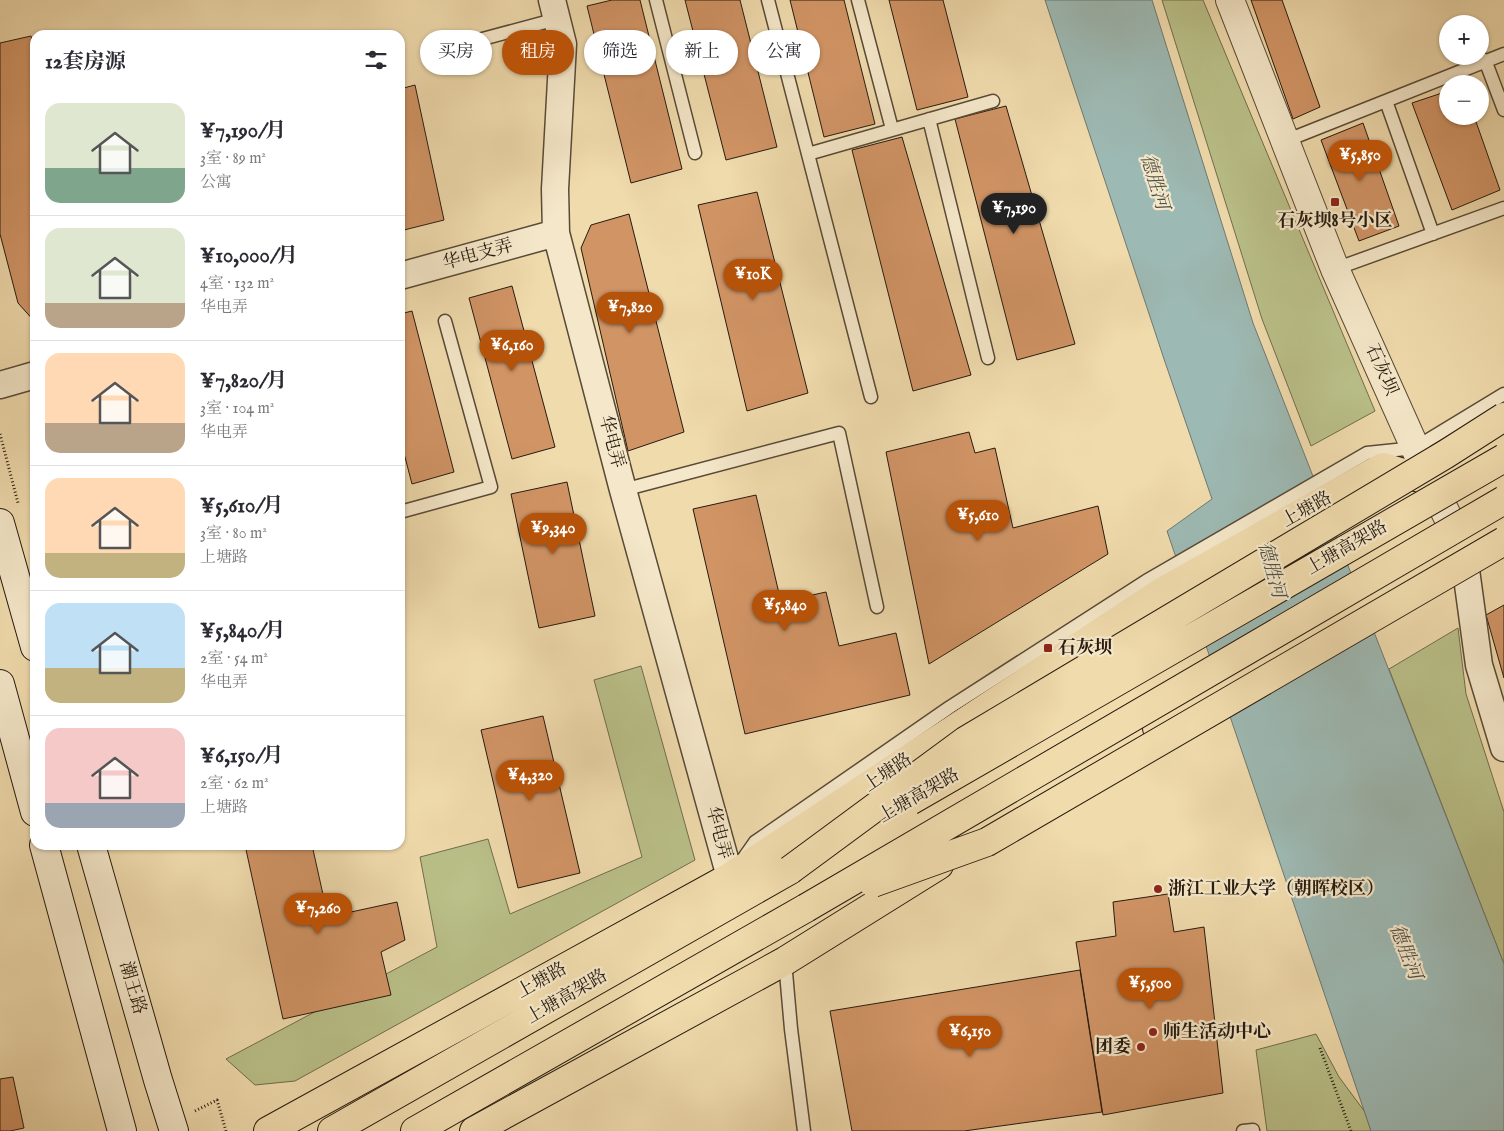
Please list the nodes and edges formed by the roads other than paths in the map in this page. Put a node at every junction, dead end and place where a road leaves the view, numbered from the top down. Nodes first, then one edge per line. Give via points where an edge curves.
1 (656, 0) edge
2 (768, 0) edge
3 (858, 0) edge
4 (1230, 0) edge
5 (554, 5) edge
6 (492, 33) edge
7 (1504, 54) edge
8 (1489, 59) edge
9 (1473, 65) edge
10 (1487, 65) edge
11 (993, 101) dead end
12 (1386, 101) junction
13 (1504, 110) edge
14 (929, 119) junction
15 (892, 129) junction
16 (1285, 141) junction
17 (695, 153) dead end
18 (808, 154) junction
19 (1504, 208) edge
20 (556, 233) junction
21 (1433, 234) junction
22 (1335, 269) junction
23 (405, 275) edge
24 (445, 321) dead end
25 (988, 358) dead end
26 (30, 376) edge
27 (0, 385) edge
28 (1504, 394) edge
29 (871, 397) dead end
30 (1504, 417) edge
31 (1504, 437) edge
32 (1415, 448) junction
33 (1504, 458) edge
34 (1375, 460) junction
35 (1430, 481) junction
36 (623, 490) junction
37 (1504, 500) edge
38 (405, 511) edge
39 (10, 516) edge
40 (1504, 522) edge
41 (1504, 541) edge
42 (1462, 548) junction
43 (877, 607) dead end
44 (30, 613) edge
45 (0, 684) edge
46 (1504, 748) edge
47 (30, 794) edge
48 (45, 850) edge
49 (92, 850) edge
50 (790, 870) junction
51 (730, 878) junction
52 (806, 908) junction
53 (785, 961) junction
54 (122, 1131) edge
55 (174, 1131) edge
56 (268, 1131) edge
57 (332, 1131) edge
58 (414, 1131) edge
59 (474, 1131) edge
60 (804, 1131) edge

1 - 17 lane
2 - 18 lane
3 - 15 lane
4 - 16 main road, 石灰坝
5 - 6 lane
5 - 20 street, 华电弄 via 563,44 555,189
7 - 8 lane
9 - 12 lane
10 - 13 lane
11 - 14 lane
12 - 16 lane
12 - 21 lane
14 - 15 lane
14 - 25 lane
15 - 18 lane
16 - 22 main road, 石灰坝
18 - 29 lane
19 - 21 lane
20 - 23 street, 华电支弄
20 - 36 street, 华电弄
21 - 22 lane
22 - 32 main road, 石灰坝
24 - 38 lane via 491,487
26 - 27 street
28 - 32 lane
30 - 50 main road, bridge via 965,742
31 - 35 main road
32 - 34 lane
32 - 35 main road, 石灰坝
33 - 50 main road, 上塘高架路, bridge
34 - 35 main road
34 - 51 main road, 上塘路 via 1153,587
35 - 42 main road, 石灰坝
36 - 43 lane via 839,433
36 - 51 street, 华电弄
37 - 52 main road, bridge
39 - 44 main road
40 - 42 main road
41 - 52 main road, bridge via 987,842
42 - 46 street, 石灰坝 via 1479,665
42 - 53 main road via 1199,702
45 - 47 main road
48 - 54 main road
49 - 55 main road, 潮王路
50 - 57 main road, 上塘高架路
51 - 56 main road, 上塘路
52 - 58 main road
53 - 59 main road
53 - 60 lane

